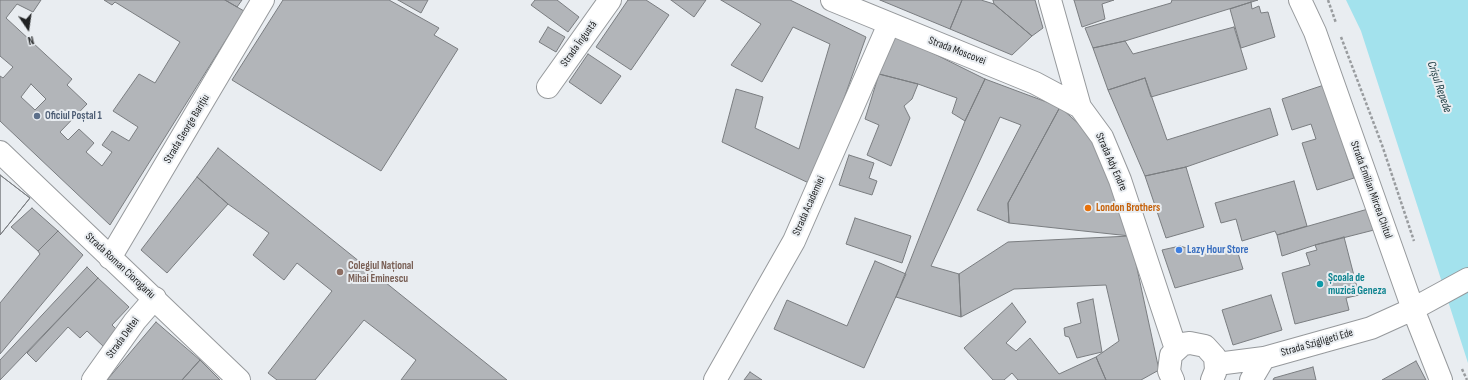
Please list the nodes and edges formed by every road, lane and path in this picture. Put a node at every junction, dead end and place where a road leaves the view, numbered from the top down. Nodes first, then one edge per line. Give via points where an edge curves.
1 (263, 0) edge
2 (610, 0) edge
3 (832, 0) edge
4 (1050, 0) edge
5 (1300, 0) edge
6 (1328, 0) edge
7 (889, 24) junction
8 (1338, 26) dead end
9 (1340, 33) dead end
10 (548, 87) dead end
11 (1080, 107) junction
12 (0, 152) edge
13 (1414, 242) dead end
14 (110, 258) junction
15 (1468, 279) edge
16 (155, 298) junction
17 (1413, 309) junction
18 (1176, 349) junction
19 (1264, 358) junction
20 (1461, 368) dead end
21 (1216, 375) edge
22 (1166, 377) edge
23 (93, 380) edge
24 (239, 380) edge
25 (715, 380) edge
26 (1250, 380) edge
27 (1441, 380) edge
28 (1466, 380) edge

1 - 14 street, Strada George Barițiu
2 - 10 street, Strada Îngustă
3 - 7 street, Strada Moscovei
4 - 11 street, Strada Ady Endre
5 - 17 street, Strada Emilian Mircea Chitul via 1314,32
6 - 8 path
7 - 11 street, Strada Moscovei via 1021,77
7 - 25 street, Strada Academiei via 794,241
9 - 13 path via 1382,145
11 - 18 street, Strada Ady Endre via 1102,137 1120,180
12 - 14 street, Strada Roman Ciorogariu
14 - 16 street, Strada Roman Ciorogariu
15 - 17 street, Strada Szigligeti Ede
16 - 23 street, Strada Deltei via 135,321
16 - 24 street, Strada Roman Ciorogariu
17 - 19 street, Strada Szigligeti Ede via 1371,328
17 - 27 street, Strada Emilian Mircea Chitul
18 - 21 street via 1190,343 1205,346 1210,350
18 - 22 street via 1168,363
19 - 21 street, Strada Szigligeti Ede
19 - 26 street
20 - 28 path

